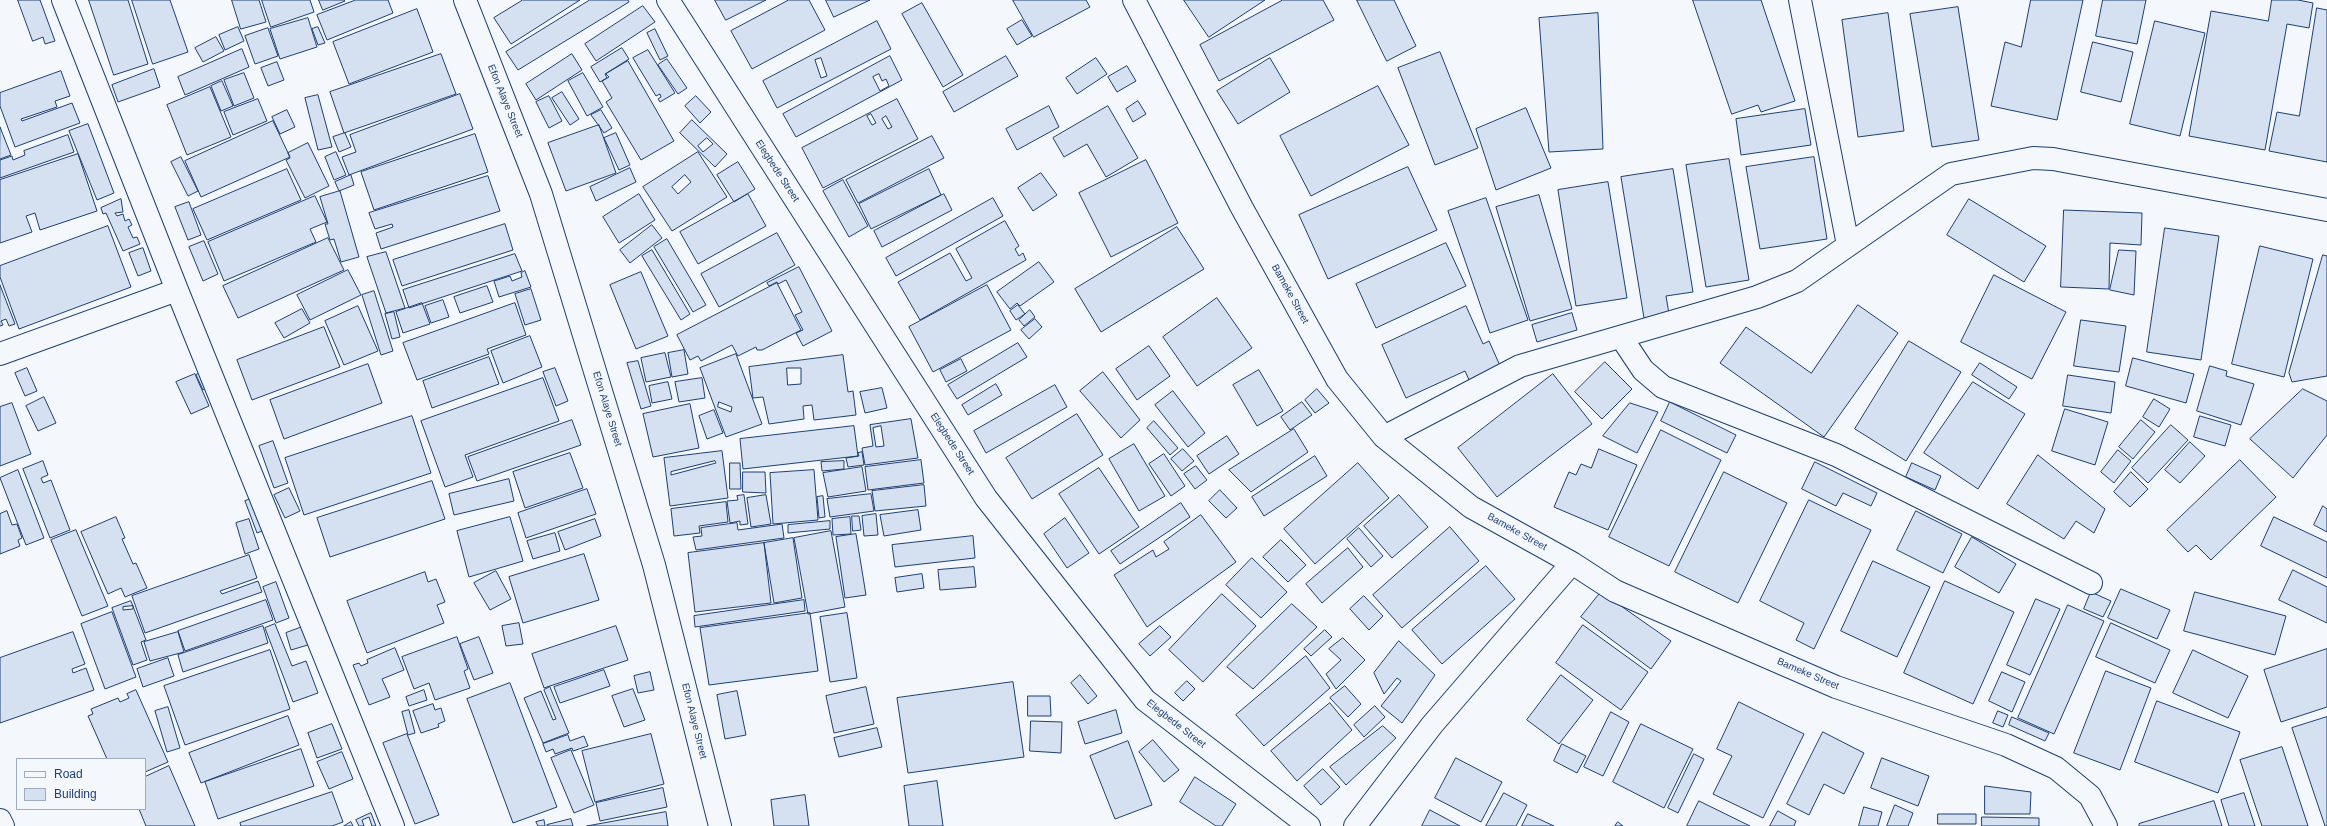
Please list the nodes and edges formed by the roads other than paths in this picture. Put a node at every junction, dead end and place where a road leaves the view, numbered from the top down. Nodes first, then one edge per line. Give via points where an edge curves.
1 (63, 0) edge
2 (465, 0) edge
3 (668, 0) edge
4 (1134, 0) edge
5 (1800, 0) edge
6 (2327, 210) edge
7 (1848, 245) junction
8 (177, 290) junction
9 (1621, 337) junction
10 (0, 354) edge
11 (1384, 437) junction
12 (1572, 563) junction
13 (2091, 583) dead end
14 (0, 820) edge
15 (3, 826) edge
16 (393, 826) edge
17 (720, 826) edge
18 (1309, 826) edge
19 (1355, 826) edge
20 (2106, 826) edge

1 - 8 street
2 - 17 street, Efon Alaye Street via 541,194 654,565
3 - 18 street, Elegbede Street via 991,504 1145,700
4 - 11 street, Bameke Street via 1242,208 1337,379
5 - 7 street
6 - 7 street via 2052,159 2033,158 1952,174
7 - 9 street via 1798,281 1757,297
8 - 10 street
8 - 16 street
9 - 11 street via 1520,366
9 - 13 street via 1643,370 1663,387 1836,455
11 - 12 street, Bameke Street via 1471,507
12 - 19 street via 1432,725
12 - 20 street, Bameke Street via 1615,591 1829,684 2006,745 2056,768 2090,796
14 - 15 street

